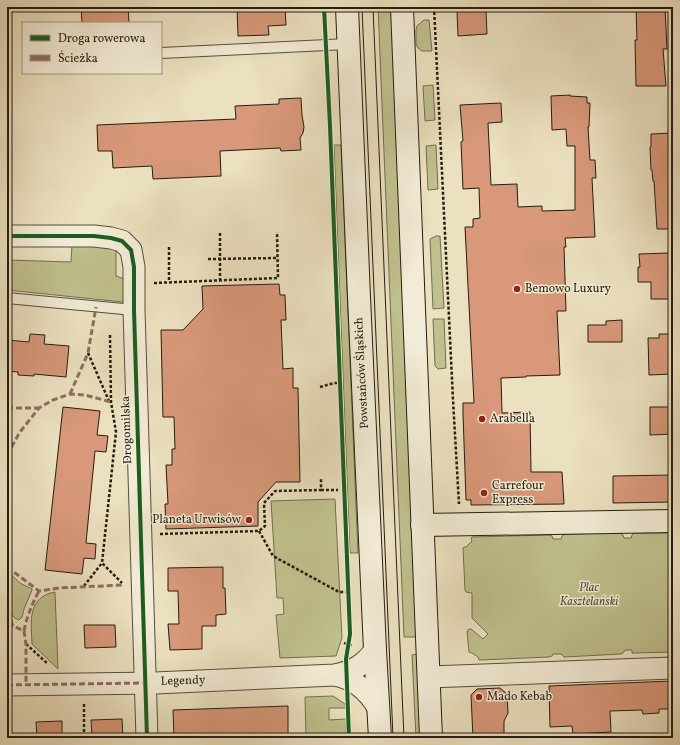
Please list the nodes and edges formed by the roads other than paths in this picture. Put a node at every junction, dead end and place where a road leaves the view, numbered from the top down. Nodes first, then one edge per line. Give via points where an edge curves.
1 (347, 7) edge
2 (402, 7) edge
3 (348, 44) junction
4 (162, 54) edge
5 (7, 236) edge
6 (7, 298) edge
7 (134, 310) junction
8 (673, 521) edge
9 (422, 525) junction
10 (375, 650) junction
11 (673, 668) edge
12 (341, 674) junction
13 (429, 677) junction
14 (145, 682) junction
15 (7, 685) edge
16 (378, 708) junction
17 (147, 738) edge
18 (380, 738) edge
19 (431, 738) edge

1 - 3 main road, Powstańców Śląskich
2 - 9 main road
3 - 4 lane
3 - 10 main road, Powstańców Śląskich
5 - 7 street, Drogomilska via 94,236 122,241 131,250 134,267
6 - 7 lane
7 - 14 street, Drogomilska
8 - 9 main road
9 - 13 main road
10 - 12 street, Legendy via 359,667
10 - 16 main road, Powstańców Śląskich
11 - 13 street
12 - 14 street, Legendy
12 - 16 street, Legendy via 367,692
13 - 19 main road
14 - 15 street, Legendy
14 - 17 street, Drogomilska
16 - 18 main road, Powstańców Śląskich

